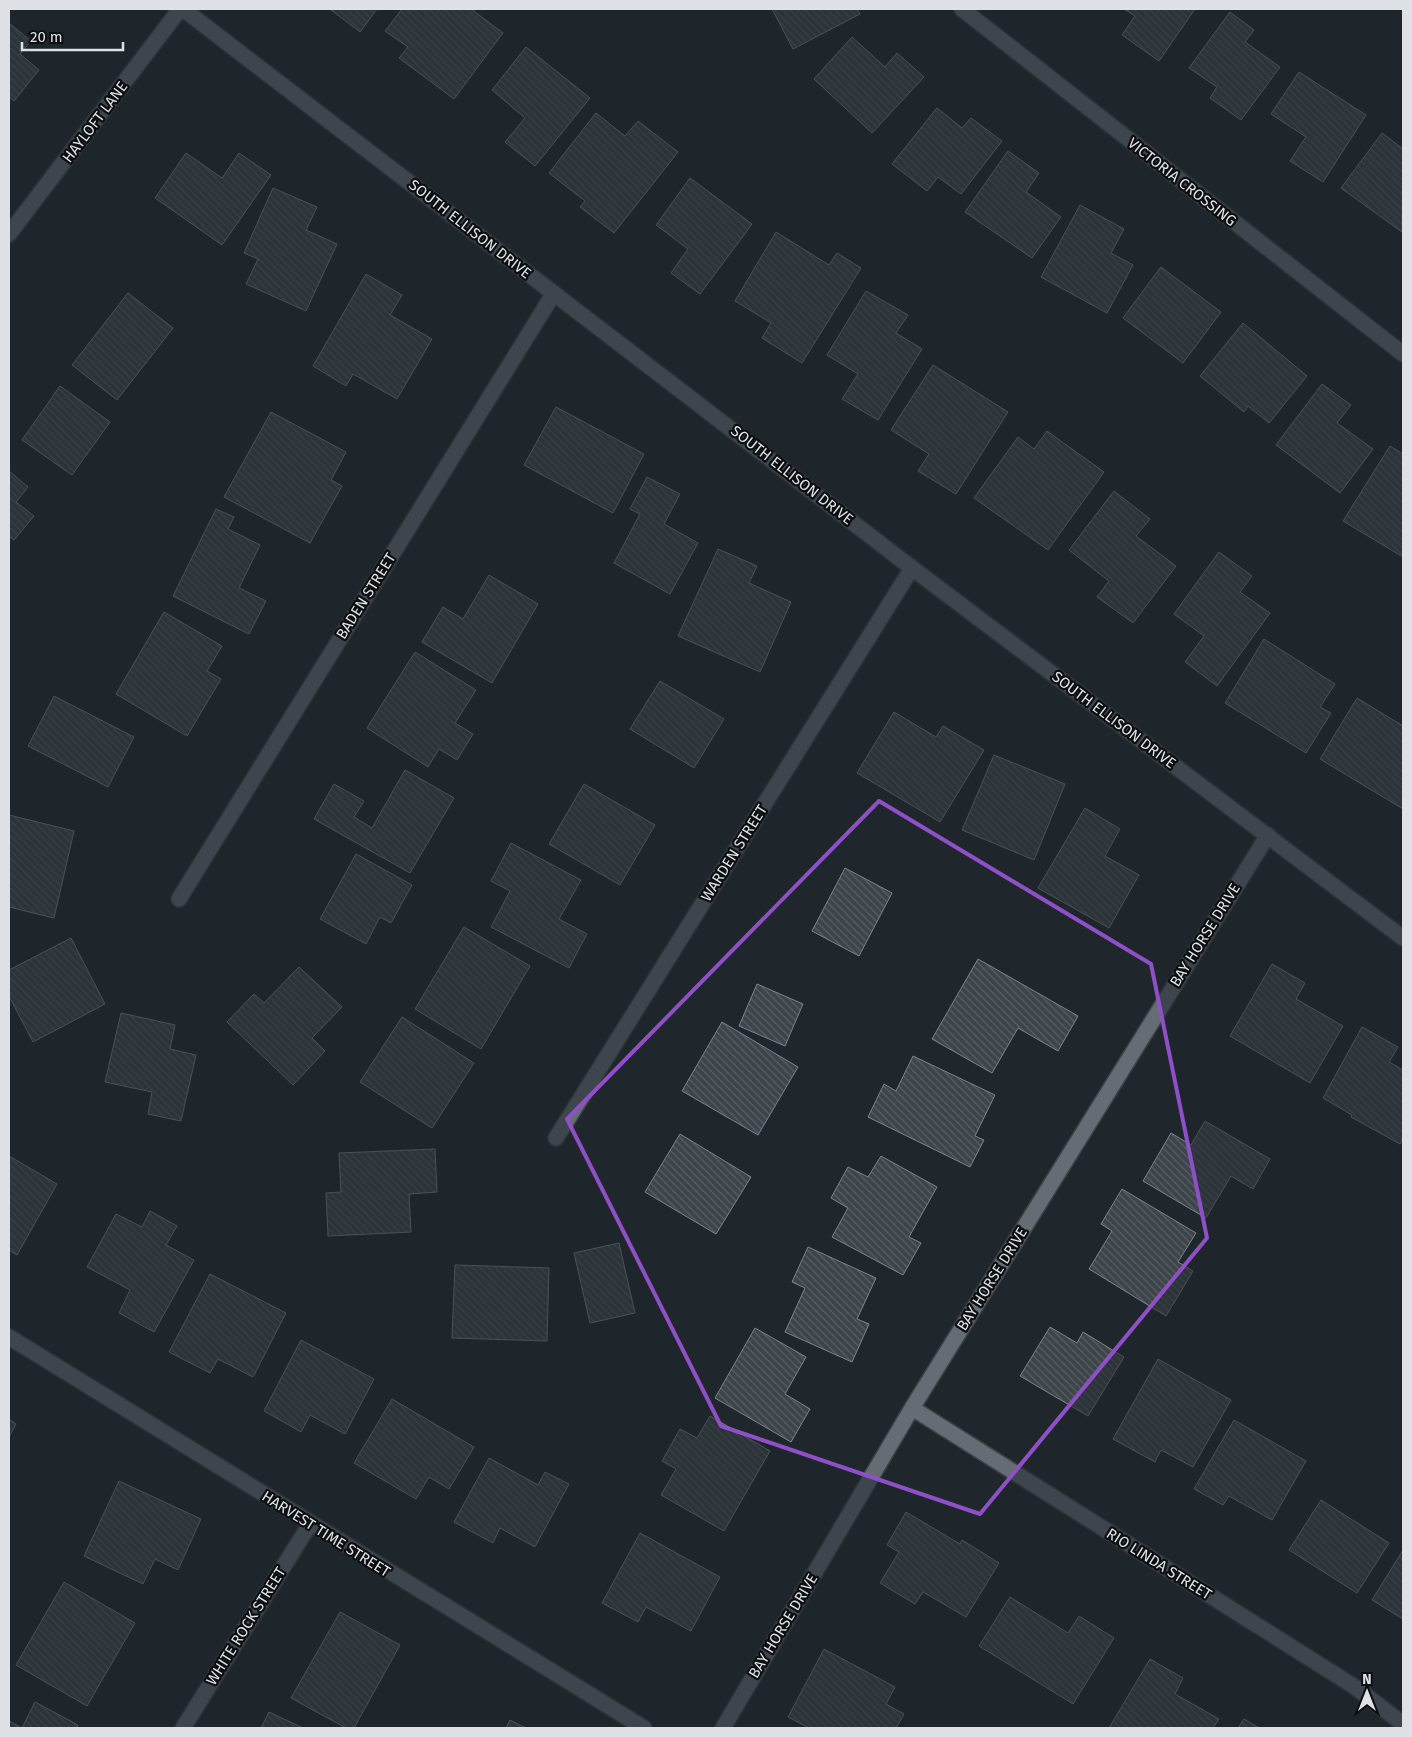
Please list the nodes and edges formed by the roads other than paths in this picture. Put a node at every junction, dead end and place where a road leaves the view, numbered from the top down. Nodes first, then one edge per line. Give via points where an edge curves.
1 (181, 9) edge
2 (962, 9) edge
3 (9, 234) edge
4 (554, 294) junction
5 (1403, 354) edge
6 (912, 568) junction
7 (1268, 835) junction
8 (179, 899) dead end
9 (1403, 938) edge
10 (556, 1138) dead end
11 (9, 1337) edge
12 (912, 1408) junction
13 (310, 1524) junction
14 (1403, 1724) edge
15 (183, 1728) edge
16 (644, 1728) edge
17 (723, 1728) edge

1 - 3 street, HAYLOFT LANE
1 - 4 street, SOUTH ELLISON DRIVE
2 - 5 street, VICTORIA CROSSING
4 - 6 street, SOUTH ELLISON DRIVE
4 - 8 street, BADEN STREET
6 - 7 street, SOUTH ELLISON DRIVE
6 - 10 street, WARDEN STREET
7 - 9 street, SOUTH ELLISON DRIVE
7 - 12 street, BAY HORSE DRIVE
11 - 13 street, HARVEST TIME STREET
12 - 14 street, RIO LINDA STREET via 1354,1687
12 - 17 street, BAY HORSE DRIVE
13 - 15 street, WHITE ROCK STREET
13 - 16 street, HARVEST TIME STREET

